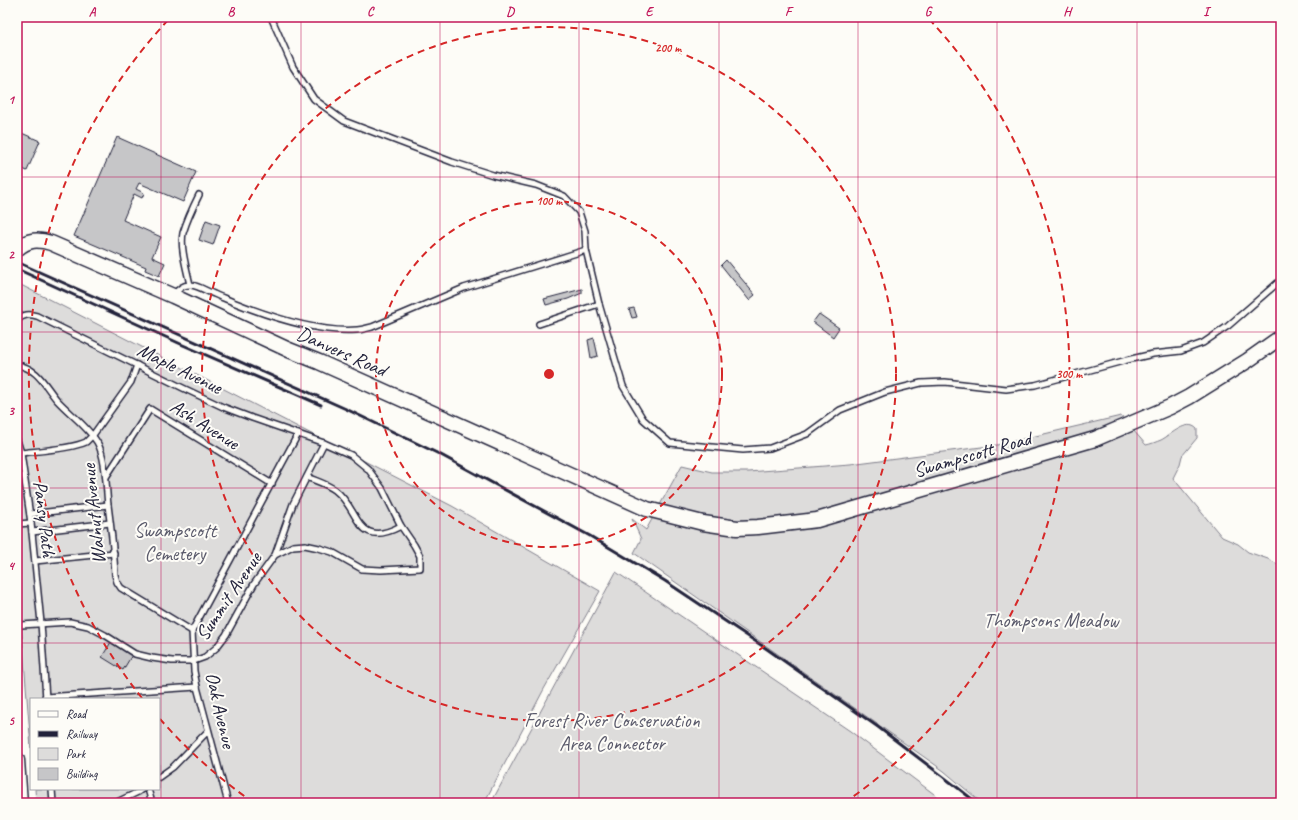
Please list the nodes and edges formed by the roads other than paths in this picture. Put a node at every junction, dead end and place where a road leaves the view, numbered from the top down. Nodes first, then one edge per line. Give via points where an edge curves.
1 (271, 17) edge
2 (199, 195) dead end
3 (20, 246) edge
4 (586, 250) junction
5 (1281, 280) edge
6 (190, 285) junction
7 (174, 296) junction
8 (599, 304) junction
9 (17, 320) edge
10 (539, 324) dead end
11 (1281, 337) edge
12 (17, 365) edge
13 (137, 365) junction
14 (298, 434) junction
15 (93, 436) junction
16 (17, 440) edge
17 (324, 443) junction
18 (21, 453) junction
19 (106, 477) junction
20 (307, 477) junction
21 (272, 484) junction
22 (108, 505) junction
23 (651, 510) joint
24 (30, 514) junction
25 (31, 523) junction
26 (110, 523) junction
27 (17, 524) edge
28 (401, 526) junction
29 (32, 532) junction
30 (114, 553) junction
31 (275, 555) junction
32 (35, 561) junction
33 (420, 568) joint
34 (41, 623) junction
35 (17, 628) edge
36 (192, 631) junction
37 (194, 661) junction
38 (197, 687) junction
39 (46, 698) edge
40 (208, 731) junction
41 (17, 760) edge
42 (160, 776) edge
43 (52, 790) edge
44 (141, 790) edge
45 (148, 790) edge
46 (20, 803) edge
47 (53, 803) edge
48 (115, 803) edge
49 (152, 803) edge
50 (228, 803) edge

1 - 4 lane via 293,67 314,99 344,121 397,142 452,162 536,185 564,196 579,212 585,231
2 - 6 lane via 183,234
3 - 7 street, Danvers Road via 34,240 51,243
4 - 6 lane via 464,288 360,330 332,329 284,319
4 - 8 lane
5 - 8 lane via 1228,326 1204,343 1180,351 1134,358 1035,385 1006,389 945,382 921,383 885,392 840,410 807,434 770,448 743,450 670,443 644,419 623,386
6 - 7 lane via 178,290
7 - 23 street, Danvers Road via 289,350
8 - 10 lane
9 - 13 lane, Maple Avenue via 23,315 37,316
11 - 23 street, Swampscott Road via 1190,397 1095,439 817,520 758,528 737,528 703,523
12 - 15 lane, Walnut Avenue via 27,368 42,379 58,401
13 - 14 lane, Maple Avenue via 223,406
13 - 15 lane via 131,382
14 - 17 lane, Maple Avenue
14 - 21 lane
15 - 18 lane via 79,444
15 - 19 lane, Walnut Avenue via 102,453
16 - 18 lane, Pansy Path
17 - 20 lane
17 - 28 lane, Maple Avenue via 351,455 368,469 382,488
18 - 24 lane, Pansy Path
19 - 21 lane, Ash Avenue via 150,409
19 - 22 lane, Walnut Avenue
20 - 28 lane via 335,490 348,504 363,529 382,533
20 - 31 lane via 293,504
21 - 36 lane
22 - 24 lane
22 - 26 lane, Walnut Avenue
24 - 25 lane, Pansy Path
25 - 27 lane
25 - 29 lane, Pansy Path
26 - 29 lane
26 - 30 lane, Walnut Avenue
28 - 33 lane, Maple Avenue via 420,556
29 - 32 lane, Pansy Path
30 - 32 lane
30 - 36 lane, Walnut Avenue via 115,575 122,588
31 - 33 lane, Summit Avenue via 293,546 305,545 332,552 362,569
31 - 37 lane, Summit Avenue via 254,584 220,644 205,657
32 - 34 lane, Pansy Path
34 - 35 lane, Summit Avenue via 21,625
34 - 37 lane, Summit Avenue via 70,622 88,626 135,654 172,661
34 - 39 lane, Pansy Path
36 - 37 lane, Oak Avenue
37 - 38 lane, Oak Avenue
38 - 39 lane
38 - 40 lane, Oak Avenue
40 - 42 lane via 173,767
40 - 50 lane, Oak Avenue
41 - 46 street
43 - 47 lane
44 - 48 lane
45 - 49 lane

